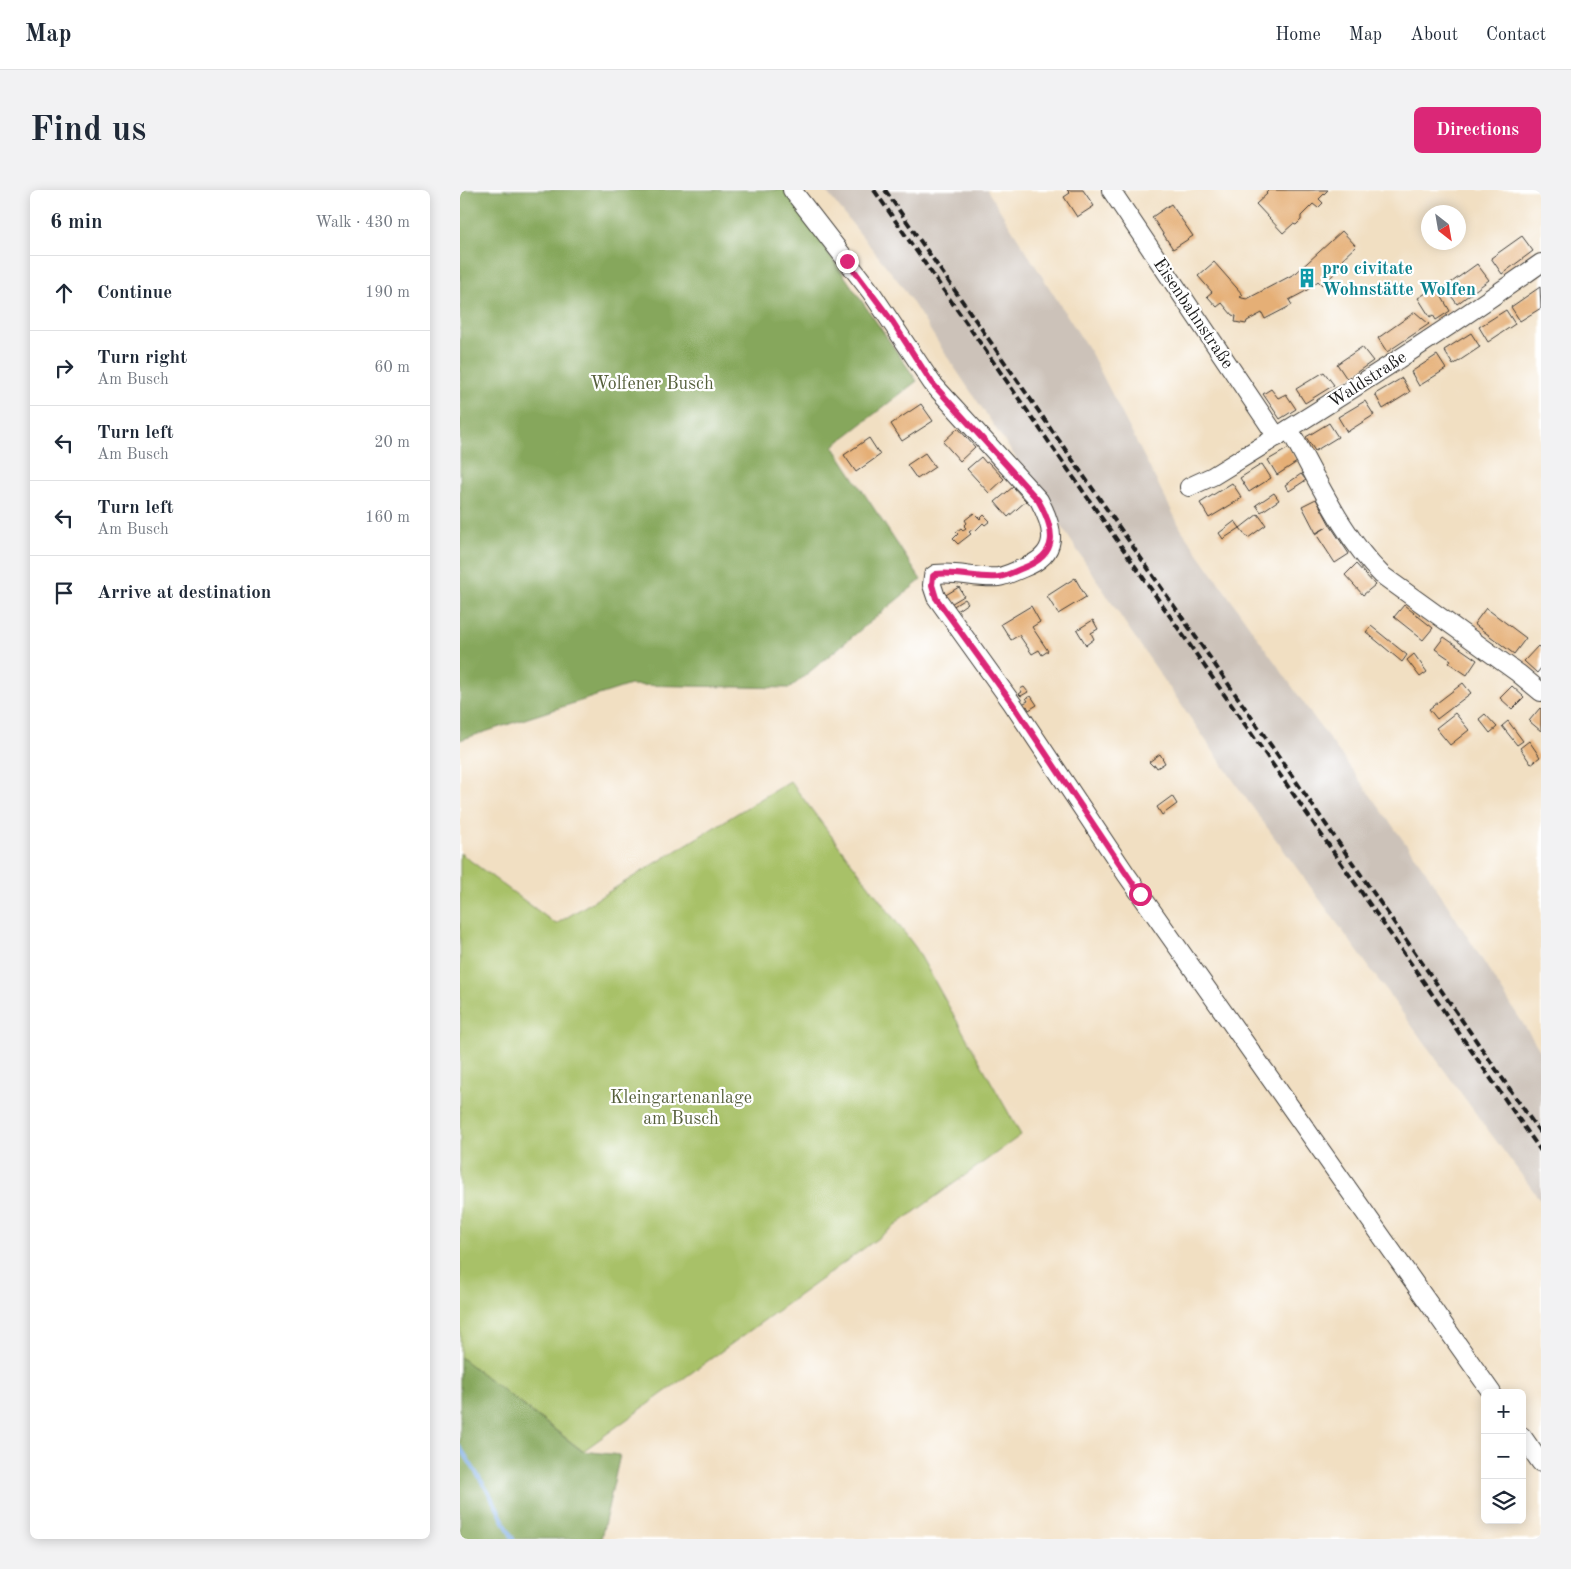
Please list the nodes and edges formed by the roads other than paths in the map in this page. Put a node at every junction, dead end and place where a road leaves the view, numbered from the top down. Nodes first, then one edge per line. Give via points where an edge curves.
1 (792, 190) edge
2 (1110, 190) edge
3 (1541, 263) edge
4 (1283, 433) junction
5 (1189, 487) dead end
6 (1541, 692) edge
7 (1489, 1389) edge
8 (1526, 1442) edge
9 (1541, 1463) edge

1 - 7 street via 871,292 932,383 1038,500 1046,514 1051,542 1048,552 1040,560 999,577 933,576 936,598
2 - 4 street, Eisenbahnstraße
3 - 4 street, Waldstraße
4 - 5 street, Waldstraße
4 - 6 street, Eisenbahnstraße via 1370,563
8 - 9 street

